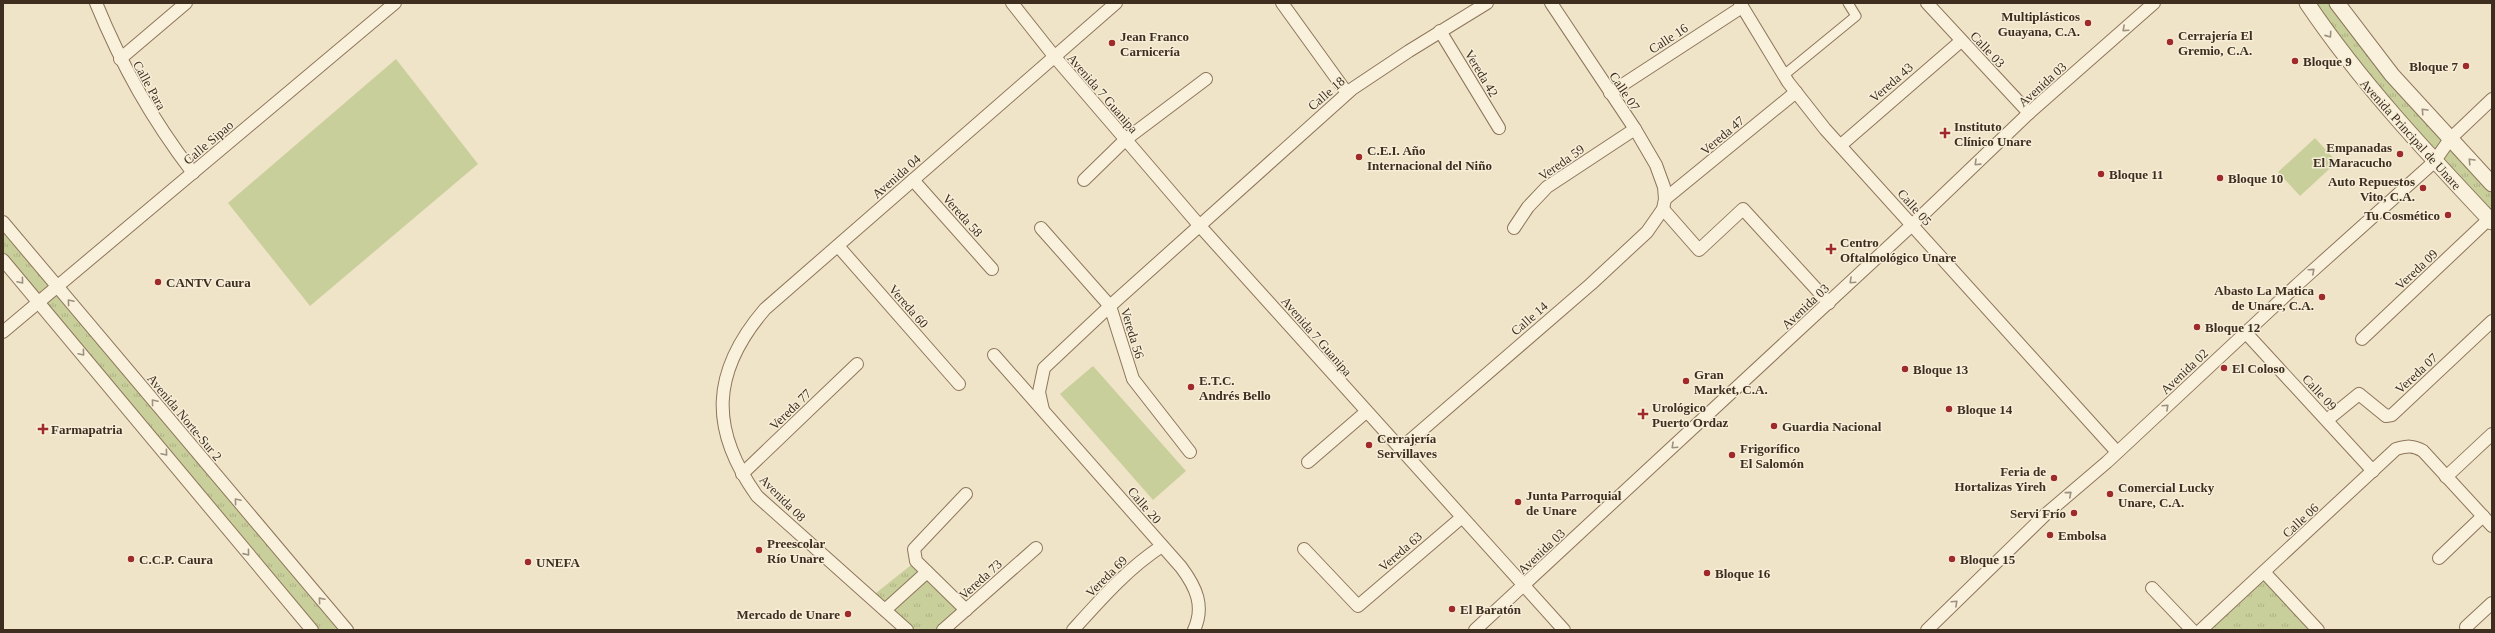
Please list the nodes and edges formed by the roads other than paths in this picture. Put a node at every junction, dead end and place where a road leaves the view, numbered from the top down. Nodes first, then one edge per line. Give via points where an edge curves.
1 (96, 3) edge
2 (186, 3) edge
3 (395, 3) edge
4 (1012, 3) edge
5 (1116, 3) edge
6 (1282, 3) edge
7 (1486, 3) edge
8 (1552, 3) edge
9 (1848, 3) edge
10 (2154, 3) edge
11 (2307, 3) edge
12 (2337, 3) edge
13 (1930, 4) edge
14 (1741, 5) edge
15 (1440, 31) junction
16 (1961, 41) junction
17 (1054, 56) junction
18 (120, 59) junction
19 (1784, 75) junction
20 (1206, 79) dead end
21 (1796, 92) junction
22 (1347, 93) junction
23 (1610, 93) junction
24 (2492, 99) edge
25 (2029, 113) junction
26 (1499, 128) dead end
27 (1635, 130) junction
28 (2450, 139) junction
29 (1125, 140) junction
30 (1841, 145) junction
31 (2434, 162) junction
32 (193, 173) junction
33 (913, 180) junction
34 (1084, 180) dead end
35 (2492, 184) edge
36 (1664, 204) junction
37 (2491, 221) edge
38 (3, 222) edge
39 (1912, 225) junction
40 (1199, 226) junction
41 (1041, 228) dead end
42 (1514, 228) dead end
43 (838, 246) junction
44 (3, 260) edge
45 (992, 269) dead end
46 (56, 286) junction
47 (39, 302) junction
48 (1828, 303) junction
49 (1110, 306) junction
50 (2492, 320) edge
51 (3, 332) edge
52 (2246, 333) junction
53 (2362, 339) dead end
54 (994, 355) dead end
55 (857, 364) dead end
56 (959, 384) dead end
57 (724, 391) joint
58 (1043, 410) junction
59 (1366, 412) junction
60 (2327, 420) junction
61 (2492, 434) edge
62 (1400, 449) junction
63 (1190, 452) dead end
64 (2117, 452) junction
65 (1308, 462) dead end
66 (2373, 471) junction
67 (742, 474) junction
68 (2446, 477) junction
69 (966, 494) dead end
70 (2482, 516) junction
71 (1461, 518) junction
72 (2492, 526) edge
73 (1162, 546) junction
74 (1036, 548) dead end
75 (1304, 549) dead end
76 (2439, 558) dead end
77 (927, 572) junction
78 (2264, 572) junction
79 (1524, 586) junction
80 (2152, 588) dead end
81 (2492, 603) edge
82 (885, 610) junction
83 (966, 610) junction
84 (2466, 627) dead end
85 (312, 630) edge
86 (347, 630) edge
87 (908, 630) edge
88 (943, 630) edge
89 (1074, 630) edge
90 (1194, 630) edge
91 (1475, 630) edge
92 (1564, 630) edge
93 (1927, 630) edge
94 (2192, 630) edge
95 (2201, 630) edge
96 (2318, 630) edge

1 - 18 street, Calle Para
2 - 18 street
3 - 32 street, Calle Sipao
4 - 17 street, Avenida 7 Guanipa
5 - 17 street, Avenida 04
6 - 22 street
7 - 15 street, Calle 18
8 - 23 street, Calle 07
9 - 19 street via 1856,16
10 -> 25 street, Avenida 03
11 -> 31 street, Avenida Principal de Unare via 2362,78
28 -> 12 street, Avenida Principal de Unare via 2392,75
13 - 16 street, Calle 03
14 - 19 street, Calle 05
14 - 23 street, Calle 16
15 - 22 street, Calle 18
15 - 26 street, Vereda 42
16 - 25 street, Calle 03
16 - 30 street, Vereda 43
17 - 29 street, Avenida 7 Guanipa
17 - 33 street, Avenida 04
18 - 32 street, Calle Para via 155,121
19 - 21 street, Calle 05
20 - 29 street
21 - 30 street, Calle 05
21 - 36 street, Vereda 47
22 - 40 street, Calle 18
23 - 27 street, Calle 07
24 - 28 street, Avenida 02
25 -> 39 street, Avenida 03
27 - 36 street, Calle 07 via 1661,177
27 - 42 street, Vereda 59 via 1547,187 1528,207
28 - 31 street, Avenida 02
35 -> 28 street, Avenida Principal de Unare
29 - 34 street
29 - 40 street, Avenida 7 Guanipa
30 - 39 street, Calle 05
31 - 37 street, Avenida Principal de Unare
52 -> 31 street, Avenida 02
32 - 46 street, Calle Sipao
33 - 43 street, Avenida 04
33 - 45 street, Vereda 58
36 - 48 street via 1699,250 1743,209
36 - 62 street, Calle 14 via 1647,232 1591,284
37 - 53 street, Vereda 09
38 - 46 street, Avenida Norte-Sur 2
39 -> 48 street, Avenida 03
39 - 64 street, Calle 05
40 - 49 street
40 - 59 street, Avenida 7 Guanipa
41 - 49 street, Vereda 56
43 - 56 street, Vereda 60
43 - 57 street, Avenida 04 via 765,309 747,330 728,370
44 -> 47 street
46 - 47 street, Calle Sipao
86 -> 46 street, Avenida Norte-Sur 2
47 - 51 street
47 -> 85 street
48 -> 79 street, Avenida 03
49 - 58 street via 1044,368 1039,392
49 - 63 street, Vereda 56 via 1133,379
50 - 60 street, Vereda 07 via 2392,415 2386,416 2360,395 2355,395
52 - 60 street, Calle 09
64 -> 52 street, Avenida 02
54 - 58 street, Calle 20
55 - 67 street, Vereda 77
57 - 67 street, Avenida 08 via 725,433
58 - 73 street, Calle 20
59 - 62 street, Avenida 7 Guanipa
59 - 65 street
60 - 66 street, Calle 09
61 - 68 street
62 - 71 street, Avenida 7 Guanipa
93 -> 64 street, Avenida 02 via 2046,514
66 - 68 street, Calle 06 via 2396,450 2414,446 2423,451
66 - 78 street, Calle 06
67 - 82 street, Avenida 08 via 757,496
68 - 70 street
69 - 77 street via 916,544 916,561
70 - 72 street
70 - 76 street
71 - 75 street, Vereda 63 via 1358,606
71 - 79 street, Avenida 7 Guanipa
73 - 89 street, Vereda 69 via 1144,558 1114,585
73 - 90 street, Calle 20 via 1182,567 1195,587 1199,614
74 - 83 street, Vereda 73
77 - 82 street
77 - 83 street
78 - 95 street, Calle 06
78 - 96 street
79 - 91 street, Avenida 03
79 - 92 street, Avenida 7 Guanipa
80 - 94 street
81 - 84 street
82 - 87 street, Avenida 08
83 - 88 street, Vereda 73

